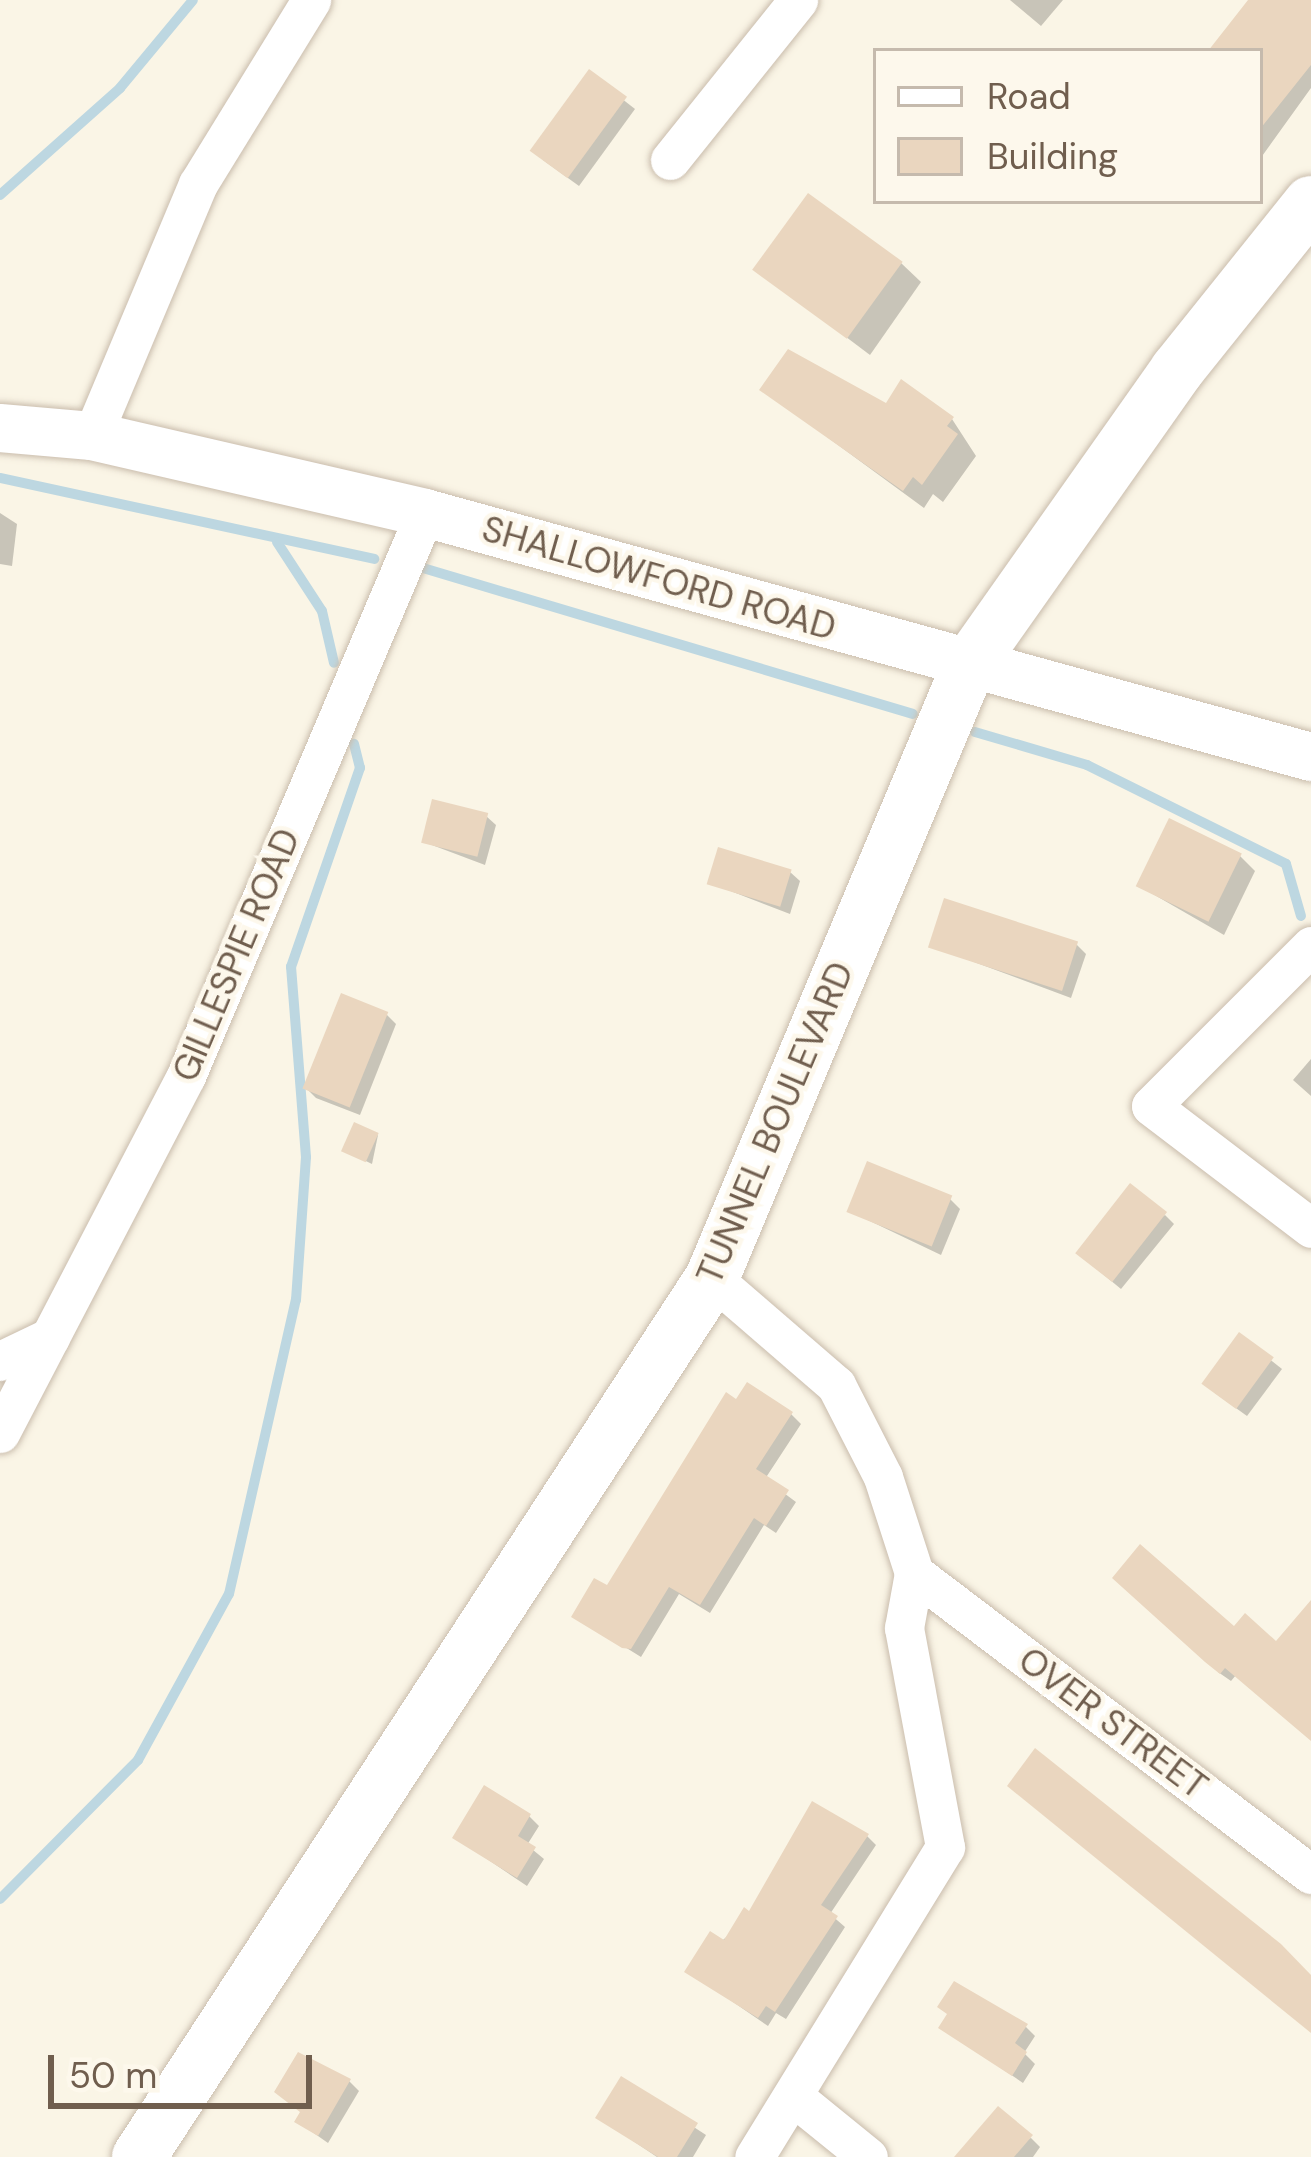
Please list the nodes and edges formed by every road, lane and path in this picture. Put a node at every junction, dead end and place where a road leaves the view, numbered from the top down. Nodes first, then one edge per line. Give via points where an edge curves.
1 (311, 0) edge
2 (798, 0) edge
3 (670, 160) dead end
4 (1311, 203) edge
5 (0, 428) edge
6 (92, 436) junction
7 (425, 513) junction
8 (969, 665) junction
9 (1311, 757) edge
10 (1311, 946) edge
11 (1311, 1228) edge
12 (712, 1278) junction
13 (50, 1337) junction
14 (0, 1361) edge
15 (0, 1433) edge
16 (914, 1573) junction
17 (1311, 1874) edge
18 (794, 2098) junction
19 (139, 2157) edge
20 (754, 2157) edge
21 (868, 2157) edge

1 - 6 street via 198,184
2 - 3 street
4 - 8 main road, TUNNEL BOULEVARD via 1177,370
5 - 6 street, SHALLOWFORD ROAD
6 - 7 street, SHALLOWFORD ROAD
7 - 8 street, SHALLOWFORD ROAD
7 - 13 street, GILLESPIE ROAD via 186,1076
8 - 9 street, SHALLOWFORD ROAD
8 - 12 main road, TUNNEL BOULEVARD
10 - 11 street via 1151,1106
12 - 16 street via 836,1385 883,1477
12 - 19 main road, TUNNEL BOULEVARD
13 - 14 street
13 - 15 street, GILLESPIE ROAD
16 - 17 street, OVER STREET
16 - 18 street via 904,1628 946,1847
18 - 20 street
18 - 21 street

